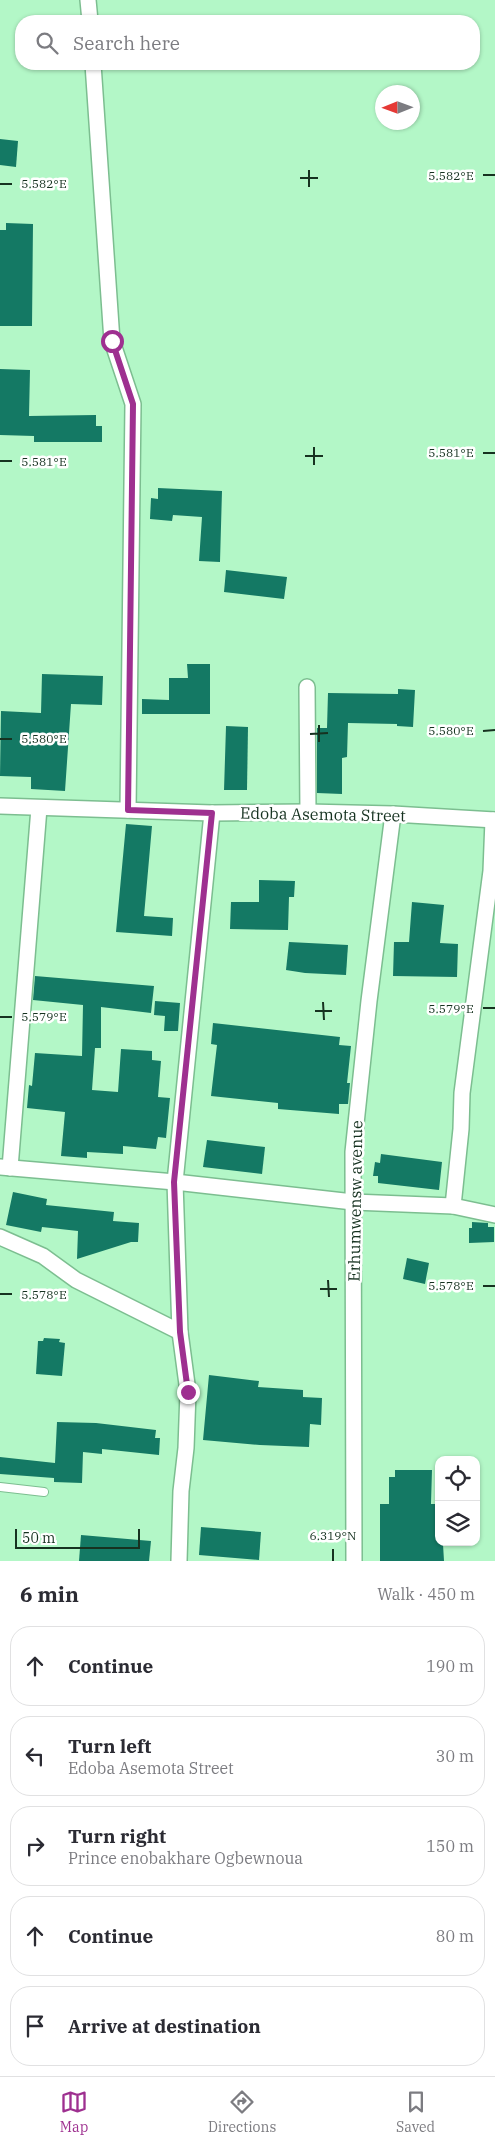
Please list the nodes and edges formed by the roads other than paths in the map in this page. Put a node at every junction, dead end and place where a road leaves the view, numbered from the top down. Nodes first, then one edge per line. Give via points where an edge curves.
1 (88, 0) edge
2 (89, 15) edge
3 (93, 70) edge
4 (308, 687) dead end
5 (0, 806) edge
6 (39, 808) junction
7 (128, 810) junction
8 (308, 812) junction
9 (212, 813) junction
10 (393, 814) junction
11 (494, 820) edge
12 (5, 1168) edge
13 (174, 1182) junction
14 (353, 1202) junction
15 (453, 1206) junction
16 (495, 1215) edge
17 (1, 1239) edge
18 (180, 1332) junction
19 (0, 1487) edge
20 (44, 1492) dead end
21 (179, 1561) edge
22 (354, 1561) edge

1 - 2 street
3 - 7 street via 112,341 133,404
4 - 8 street
5 - 6 street, Edoba Asemota Street
6 - 7 street, Edoba Asemota Street
6 - 12 street
7 - 9 street, Edoba Asemota Street
8 - 9 street, Edoba Asemota Street
8 - 10 street, Edoba Asemota Street
9 - 13 street
10 - 11 street, Edoba Asemota Street
10 - 14 street, Erhumwensw avenue via 353,1152
11 - 15 street via 491,871 462,1093
12 - 13 street
13 - 14 street
13 - 18 street
14 - 15 street
14 - 22 street, Erhumwensw avenue
15 - 16 street
17 - 18 street via 43,1256 76,1280
18 - 21 street via 188,1392
19 - 20 lane

